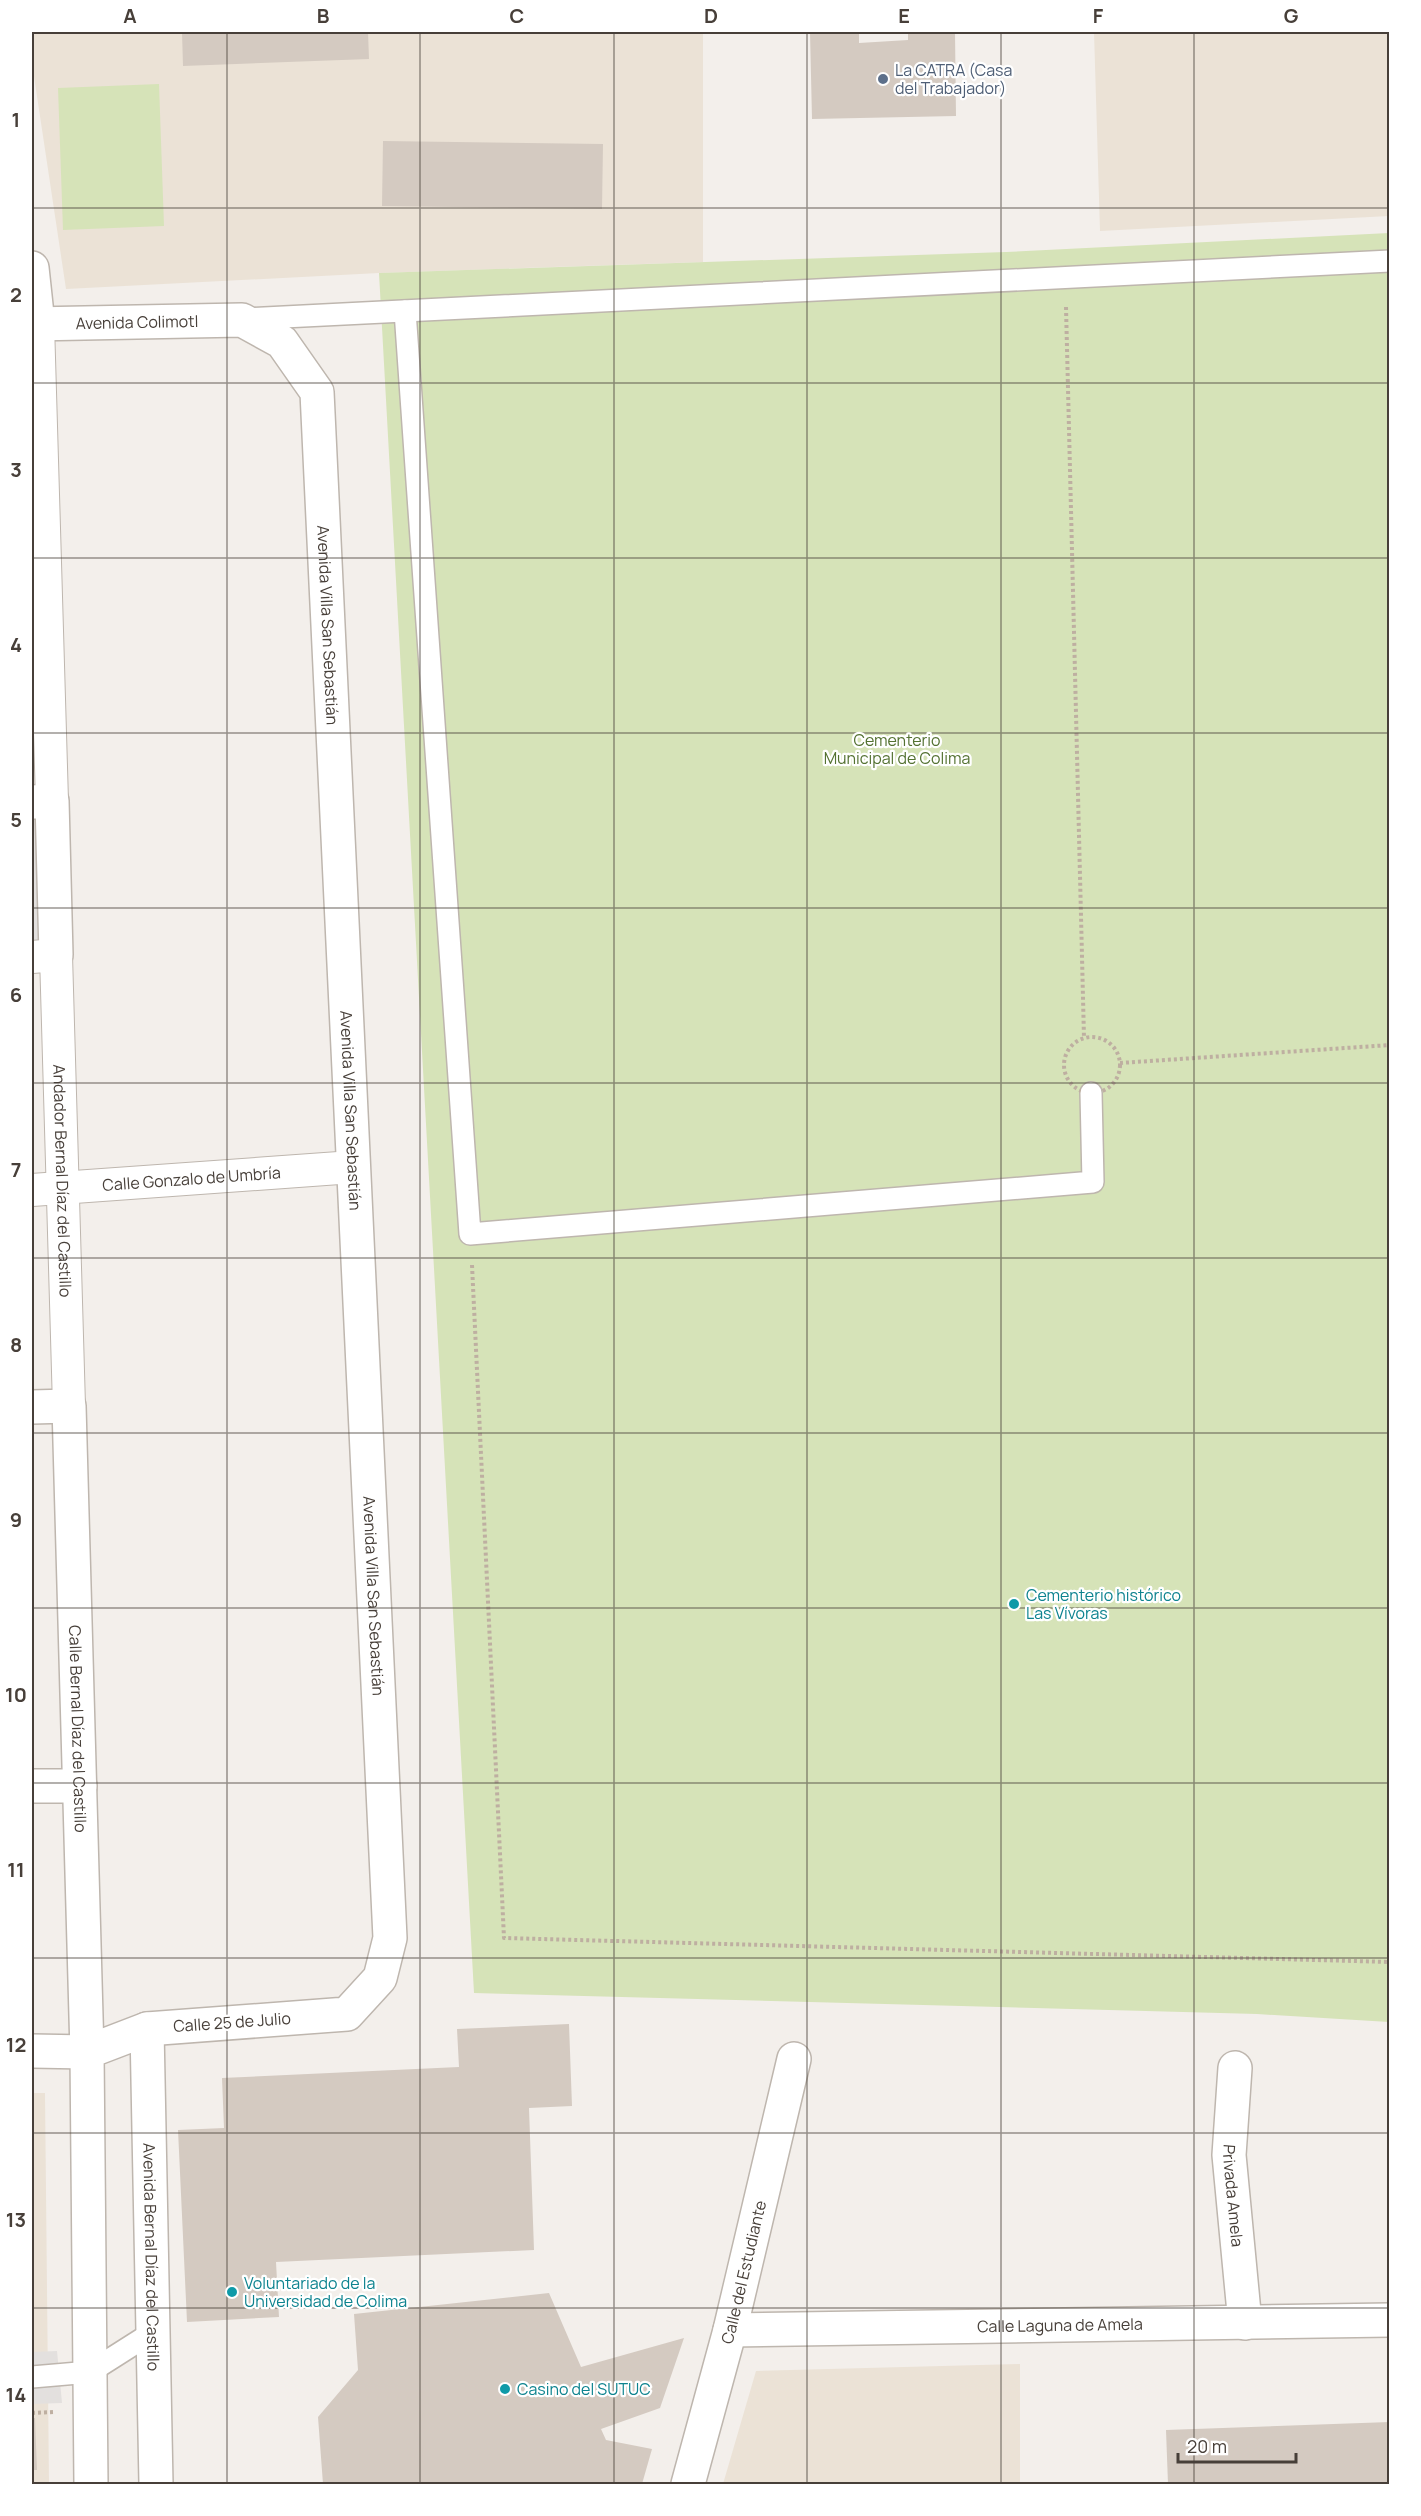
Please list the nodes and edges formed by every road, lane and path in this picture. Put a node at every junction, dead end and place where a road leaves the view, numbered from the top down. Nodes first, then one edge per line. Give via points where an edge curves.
1 (1389, 261) edge
2 (32, 268) edge
3 (1065, 278) junction
4 (405, 311) junction
5 (242, 320) junction
6 (35, 324) edge
7 (39, 608) edge
8 (42, 801) edge
9 (44, 956) edge
10 (1084, 1038) dead end
11 (1389, 1045) edge
12 (1120, 1063) dead end
13 (1091, 1094) dead end
14 (353, 1167) junction
15 (63, 1188) junction
16 (32, 1190) edge
17 (470, 1234) junction
18 (69, 1406) junction
19 (32, 1407) edge
20 (32, 1786) edge
21 (80, 1786) junction
22 (390, 1938) joint
23 (1389, 1962) edge
24 (147, 2029) junction
25 (32, 2051) edge
26 (87, 2052) junction
27 (794, 2059) dead end
28 (1235, 2068) dead end
29 (1389, 2320) edge
30 (1245, 2323) junction
31 (730, 2330) junction
32 (153, 2332) junction
33 (90, 2372) junction
34 (32, 2377) edge
35 (91, 2484) edge
36 (156, 2484) edge
37 (688, 2484) edge

1 - 3 lane
2 - 6 street
3 - 4 lane
3 - 10 path
4 - 5 lane
4 - 17 lane
5 - 6 street, Avenida Colimotl
5 - 14 street, Avenida Villa San Sebastián via 282,342 317,392
6 - 7 street
7 - 8 street
8 - 9 street
9 - 15 street, Andador Bernal Díaz del Castillo
11 - 12 path
13 - 17 lane via 1093,1182
14 - 15 street, Calle Gonzalo de Umbría
14 - 22 street, Avenida Villa San Sebastián
15 - 16 street, Calle Gonzalo de Umbría
15 - 18 street, Andador Bernal Díaz del Castillo
17 - 23 path via 504,1938
18 - 19 street
18 - 21 street, Calle Bernal Díaz del Castillo
20 - 21 street
21 - 26 street, Calle Bernal Díaz del Castillo
22 - 24 street, Calle 25 de Julio via 380,1978 347,2014
24 - 26 street, Calle 25 de Julio
24 - 32 street, Avenida Bernal Díaz del Castillo
25 - 26 street, Calle 25 de Julio
26 - 33 street
27 - 31 street, Calle del Estudiante
28 - 30 street, Privada Amela via 1229,2155
29 - 30 street, Calle Laguna de Amela
30 - 31 street, Calle Laguna de Amela
31 - 37 street, Calle del Estudiante
32 - 33 lane
32 - 36 street, Avenida Bernal Díaz del Castillo
33 - 34 lane
33 - 35 street

